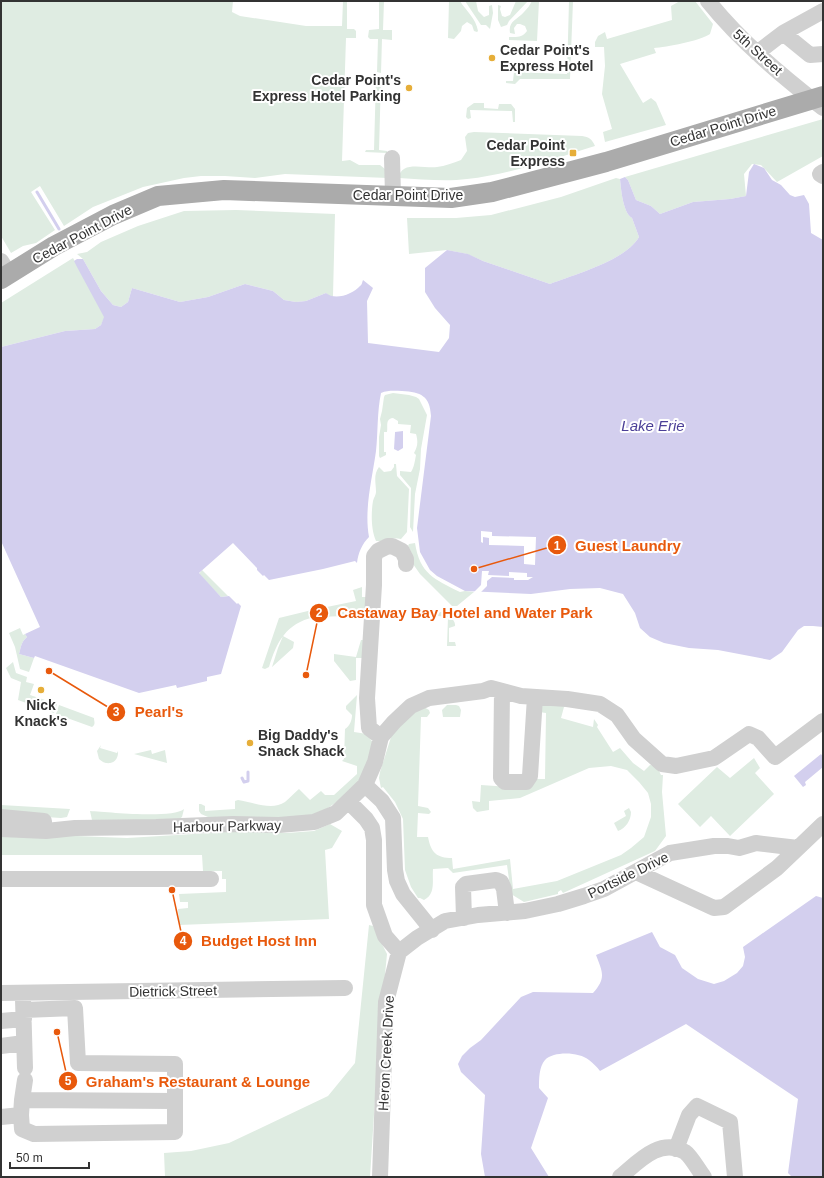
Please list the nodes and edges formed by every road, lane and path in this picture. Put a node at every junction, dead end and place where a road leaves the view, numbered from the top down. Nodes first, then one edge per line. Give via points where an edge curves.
1 (708, 1) edge
2 (823, 11) edge
3 (783, 33) junction
4 (757, 53) junction
5 (823, 54) edge
6 (819, 101) edge
7 (392, 158) dead end
8 (823, 172) edge
9 (823, 176) edge
10 (392, 195) junction
11 (4, 271) edge
12 (406, 564) dead end
13 (502, 691) junction
14 (535, 697) junction
15 (823, 721) edge
16 (381, 737) junction
17 (365, 785) junction
18 (349, 802) junction
19 (1, 817) edge
20 (823, 824) edge
21 (75, 828) junction
22 (1, 829) edge
23 (798, 848) junction
24 (636, 872) junction
25 (1, 879) edge
26 (211, 879) dead end
27 (398, 882) junction
28 (373, 884) junction
29 (507, 913) junction
30 (464, 918) junction
31 (432, 930) junction
32 (399, 952) junction
33 (345, 988) dead end
34 (75, 992) junction
35 (1, 993) edge
36 (23, 993) junction
37 (75, 1008) junction
38 (24, 1014) junction
39 (1, 1021) edge
40 (24, 1043) junction
41 (1, 1046) edge
42 (175, 1100) junction
43 (21, 1107) junction
44 (1, 1117) edge
45 (676, 1149) junction
46 (380, 1177) edge
47 (620, 1177) edge
48 (704, 1177) edge
49 (735, 1177) edge

1 - 4 street, 5th Street
2 - 3 street
3 - 4 street
3 - 5 street via 810,55
4 - 6 street, 5th Street
6 - 10 main road, Cedar Point Drive via 492,192 451,198
7 - 10 street
8 - 9 street via 820,174
10 - 11 main road, Cedar Point Drive via 224,190 158,196 113,215
12 - 16 street via 402,552 392,546 378,551 374,556 367,698 369,728
13 - 14 street
13 - 14 street via 501,778 505,782 526,782 530,776
13 - 16 street via 491,688 429,698 411,706
14 - 15 street via 600,704 617,715 634,739 662,764 676,766 714,758 749,734 758,738 775,756
16 - 17 street, Harbour Parkway via 375,762
17 - 18 street, Harbour Parkway
17 - 27 street via 382,801 393,818 395,870
18 - 21 street, Harbour Parkway via 336,814 314,822 279,825
18 - 28 street via 372,828
19 - 21 street, Harbour Parkway via 47,821
20 - 23 street
21 - 22 street, Harbour Parkway via 46,831
23 - 24 street, Portside Drive via 756,843 739,848 728,846 683,850 670,853
23 - 24 street via 777,868 724,907 714,908
24 - 29 street, Portside Drive via 604,889 584,896 558,904
25 - 26 street
27 - 28 street
27 - 31 street via 404,894
28 - 32 street via 374,905 385,936
29 - 30 street, Portside Drive
29 - 30 street via 504,889 501,882 496,880 466,884 463,887
30 - 31 street, Portside Drive via 445,921
31 - 32 street, Portside Drive
32 - 46 street, Heron Creek Drive via 386,1002
33 - 34 street, Dietrick Street
34 - 36 street, Dietrick Street
34 - 37 street
35 - 36 street, Dietrick Street
36 - 38 street
37 - 38 street
37 - 42 street via 78,1063 175,1064
38 - 39 street
38 - 40 street
40 - 41 street
40 - 43 street via 25,1074
42 - 43 street
42 - 43 street via 175,1132 34,1134 22,1129
43 - 44 street
45 - 47 street via 654,1150
45 - 48 street via 686,1153
45 - 49 street via 689,1115 697,1106 730,1122

